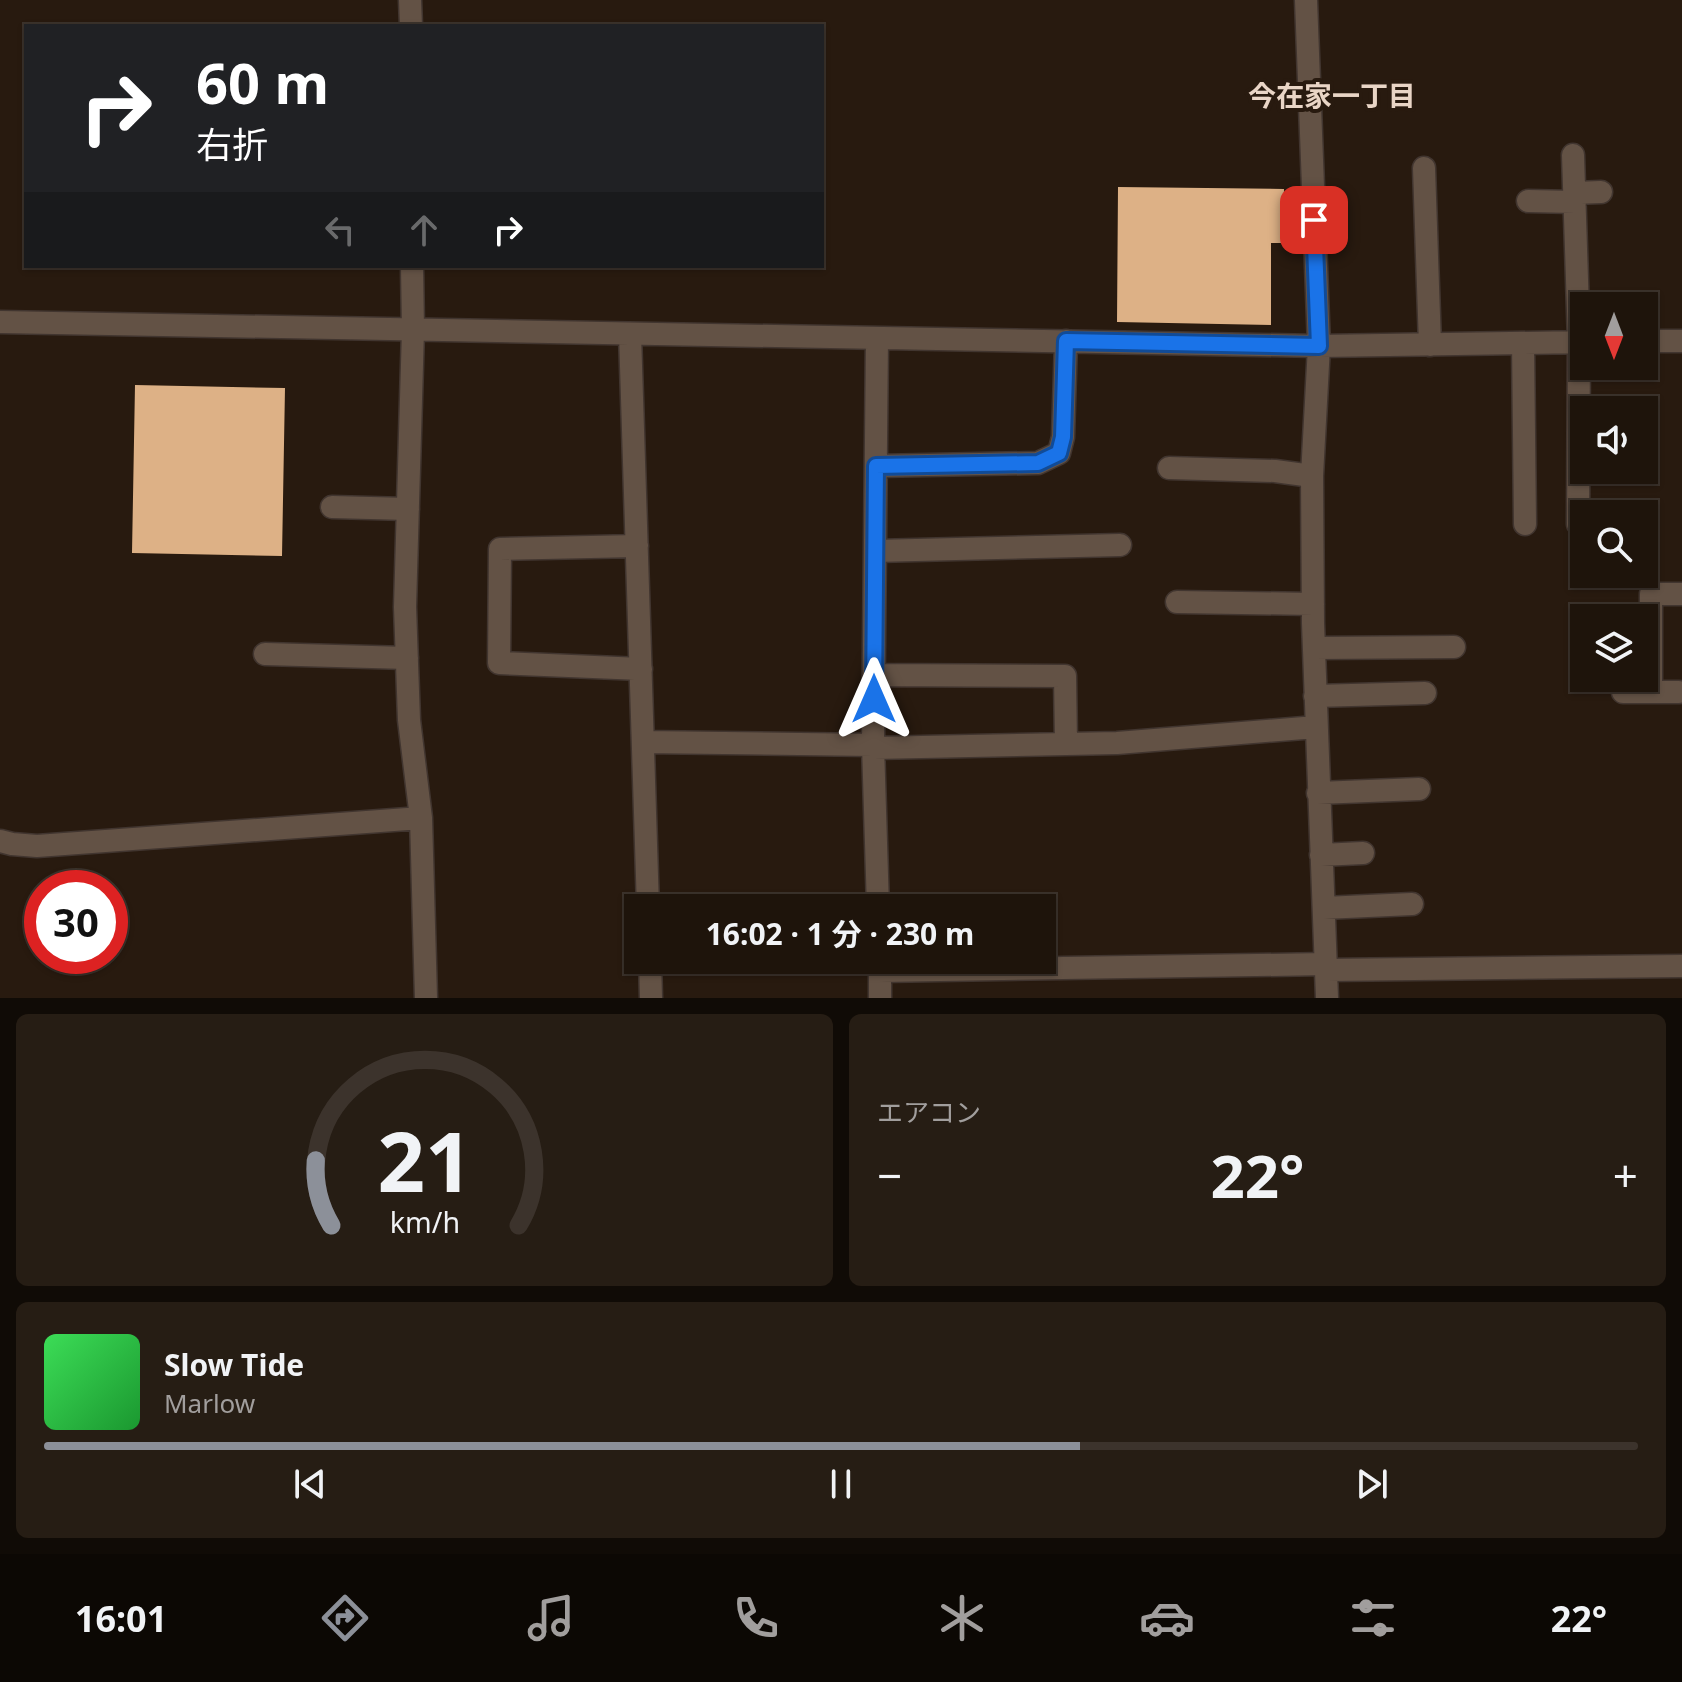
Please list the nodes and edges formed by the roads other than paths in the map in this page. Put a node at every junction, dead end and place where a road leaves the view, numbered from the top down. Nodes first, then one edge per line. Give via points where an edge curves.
1 (410, 0) edge
2 (1306, 0) edge
3 (411, 24) edge
4 (1573, 155) dead end
5 (1424, 168) dead end
6 (1601, 192) dead end
7 (1575, 197) junction
8 (1528, 201) dead end
9 (412, 268) edge
10 (1580, 292) edge
11 (0, 322) edge
12 (413, 330) junction
13 (630, 334) junction
14 (877, 338) junction
15 (1066, 341) junction
16 (1658, 341) edge
17 (1682, 341) edge
18 (1570, 342) edge
19 (1523, 343) junction
20 (1430, 345) junction
21 (1319, 346) junction
22 (1581, 380) edge
23 (876, 466) junction
24 (1169, 468) dead end
25 (1312, 476) junction
26 (1579, 500) edge
27 (332, 507) dead end
28 (408, 509) junction
29 (1525, 524) dead end
30 (1120, 545) dead end
31 (637, 546) junction
32 (875, 551) junction
33 (1682, 594) edge
34 (1177, 602) dead end
35 (1313, 604) junction
36 (1651, 604) edge
37 (1454, 647) dead end
38 (1314, 648) junction
39 (265, 654) dead end
40 (407, 658) junction
41 (641, 669) junction
42 (874, 675) junction
43 (1658, 692) edge
44 (1679, 692) dead end
45 (1425, 693) dead end
46 (1315, 696) junction
47 (1316, 727) junction
48 (643, 742) junction
49 (1066, 744) junction
50 (874, 747) junction
51 (1419, 789) dead end
52 (1318, 793) junction
53 (421, 818) junction
54 (0, 841) edge
55 (1363, 853) dead end
56 (1321, 855) junction
57 (648, 894) edge
58 (878, 894) edge
59 (1412, 904) dead end
60 (1324, 908) junction
61 (1056, 966) edge
62 (1682, 966) edge
63 (1326, 967) junction
64 (650, 974) edge
65 (880, 974) edge
66 (426, 998) edge
67 (651, 998) edge
68 (880, 998) edge
69 (1327, 998) edge

1 - 3 street
2 - 21 street
4 - 7 street
5 - 20 street
6 - 7 street
7 - 8 street
7 - 10 street
9 - 12 street
11 - 12 street
12 - 13 street
12 - 28 street
13 - 14 street
13 - 31 street
14 - 15 street
14 - 23 street
15 - 21 street
15 - 23 street via 1059,453 1038,463
16 - 17 street
18 - 19 street
19 - 20 street
19 - 29 street
20 - 21 street
21 - 25 street
22 - 26 street
23 - 32 street
24 - 25 street
25 - 35 street
27 - 28 street
28 - 40 street
30 - 32 street
31 - 41 street
31 - 41 street via 500,549 499,663
32 - 42 street
33 - 36 street via 1651,594
34 - 35 street
35 - 38 street
37 - 38 street
38 - 46 street
39 - 40 street
40 - 53 street
41 - 48 street
42 - 49 street via 1065,676
42 - 50 street
43 - 44 street
45 - 46 street
46 - 47 street
47 - 49 street
47 - 52 street
48 - 50 street
48 - 57 street
49 - 50 street
50 - 58 street
51 - 52 street
52 - 56 street
53 - 54 street via 37,846
53 - 66 street
55 - 56 street
56 - 60 street
59 - 60 street
60 - 63 street
61 - 63 street
62 - 63 street
63 - 69 street
64 - 67 street
65 - 68 street

